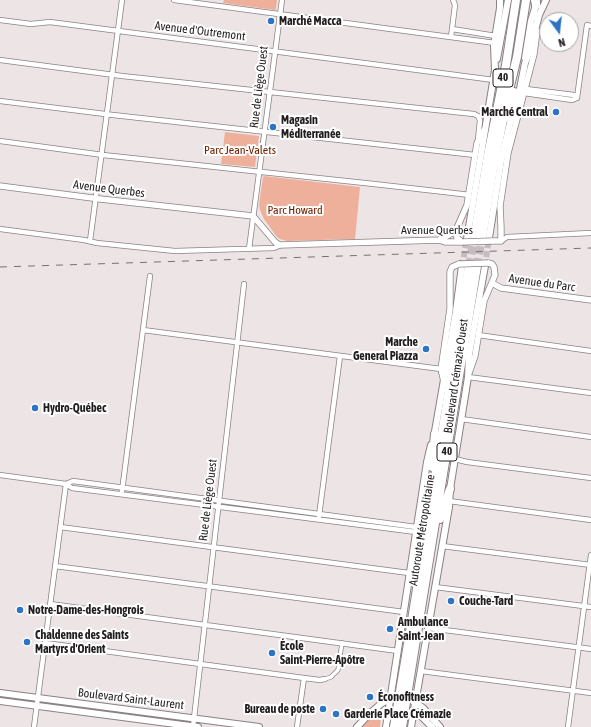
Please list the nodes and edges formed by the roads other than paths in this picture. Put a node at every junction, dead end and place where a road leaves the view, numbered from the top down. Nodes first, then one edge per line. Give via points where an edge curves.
1 (122, 0) edge
2 (174, 0) edge
3 (282, 0) edge
4 (453, 0) edge
5 (500, 0) edge
6 (516, 0) edge
7 (526, 0) edge
8 (546, 0) edge
9 (507, 1) edge
10 (536, 2) edge
11 (280, 14) junction
12 (0, 20) edge
13 (537, 25) junction
14 (591, 26) edge
15 (452, 29) junction
16 (118, 30) junction
17 (451, 37) junction
18 (495, 40) junction
19 (275, 51) junction
20 (517, 57) junction
21 (0, 60) edge
22 (525, 63) junction
23 (495, 70) junction
24 (112, 75) junction
25 (494, 80) junction
26 (525, 91) junction
27 (270, 93) junction
28 (0, 100) edge
29 (107, 115) junction
30 (511, 119) junction
31 (486, 127) junction
32 (265, 132) junction
33 (0, 141) edge
34 (477, 143) junction
35 (102, 155) junction
36 (475, 155) junction
37 (260, 172) junction
38 (0, 186) edge
39 (469, 195) junction
40 (96, 198) junction
41 (253, 216) junction
42 (0, 229) edge
43 (456, 230) junction
44 (591, 234) edge
45 (439, 240) junction
46 (478, 240) junction
47 (90, 241) junction
48 (501, 241) junction
49 (279, 244) junction
50 (249, 249) junction
51 (474, 265) junction
52 (150, 276) dead end
53 (492, 283) junction
54 (244, 284) dead end
55 (591, 300) edge
56 (143, 330) junction
57 (478, 335) junction
58 (238, 343) junction
59 (591, 351) edge
60 (340, 356) junction
61 (440, 369) junction
62 (468, 377) junction
63 (444, 382) junction
64 (591, 393) edge
65 (461, 419) junction
66 (435, 434) junction
67 (591, 437) edge
68 (455, 459) junction
69 (0, 475) edge
70 (591, 478) edge
71 (66, 484) junction
72 (122, 488) junction
73 (450, 489) junction
74 (121, 494) junction
75 (220, 501) junction
76 (449, 501) junction
77 (219, 507) junction
78 (319, 514) junction
79 (319, 520) junction
80 (591, 520) edge
81 (427, 525) junction
82 (60, 527) junction
83 (416, 530) junction
84 (442, 546) junction
85 (214, 547) junction
86 (431, 551) junction
87 (591, 555) edge
88 (590, 565) edge
89 (55, 566) junction
90 (409, 573) junction
91 (210, 586) junction
92 (436, 587) junction
93 (50, 604) junction
94 (584, 606) junction
95 (591, 607) edge
96 (404, 612) junction
97 (205, 625) junction
98 (415, 626) junction
99 (429, 628) junction
100 (45, 643) junction
101 (342, 643) junction
102 (579, 648) junction
103 (591, 649) edge
104 (398, 650) junction
105 (201, 664) junction
106 (421, 671) junction
107 (304, 678) junction
108 (325, 679) joint
109 (393, 681) junction
110 (419, 685) junction
111 (397, 687) dead end
112 (412, 688) dead end
113 (573, 691) junction
114 (0, 693) edge
115 (591, 693) edge
116 (38, 698) junction
117 (393, 699) junction
118 (0, 701) edge
119 (413, 701) junction
120 (37, 706) junction
121 (411, 711) junction
122 (194, 718) junction
123 (34, 727) edge
124 (193, 727) edge
125 (198, 727) edge
126 (259, 727) edge
127 (297, 727) edge
128 (357, 727) edge
129 (386, 727) edge
130 (394, 727) edge
131 (402, 727) edge
132 (411, 727) edge
133 (432, 727) edge
134 (440, 727) edge
135 (568, 727) edge

1 - 16 street
2 - 11 street
3 - 11 street, Rue de Liège Ouest
4 - 15 street via 455,6
5 - 18 main road
6 - 46 highway, 40 via 488,156
7 - 20 highway, 40
8 - 13 main road
9 - 23 main road
10 - 22 main road
11 - 17 street
11 - 19 street, Rue de Liège Ouest
12 - 16 street, Avenue d'Outremont via 30,24 50,22
13 - 22 main road
13 - 26 street via 534,54
14 - 26 street via 587,25 577,98 574,95
15 - 17 street
15 - 18 street
16 - 19 street, Avenue d'Outremont
16 - 24 street
17 - 18 street
18 - 23 main road
19 - 25 street, Avenue d'Outremont
19 - 27 street, Rue de Liège Ouest
20 - 30 highway
20 - 46 highway, 40
21 - 24 street
22 - 30 main road
23 - 25 main road
24 - 27 street
24 - 29 street
25 - 31 main road
26 - 48 street via 505,172 500,206
27 - 32 street, Rue de Liège Ouest
27 - 34 street via 472,113 480,120
28 - 29 street
29 - 32 street
29 - 35 street
30 - 46 main road
31 - 34 street
31 - 46 main road
32 - 36 street
32 - 37 street, Rue de Liège Ouest
33 - 35 street
34 - 36 street
35 - 37 street
35 - 40 street
36 - 39 street
37 - 39 street
37 - 41 street, Rue de Liège Ouest
38 - 40 street, Avenue Querbes
39 - 43 street
40 - 41 street, Avenue Querbes
40 - 47 street
41 - 49 street
41 - 50 street, Rue de Liège Ouest
42 - 47 street
43 - 45 street
43 - 46 street via 457,238
44 - 48 street, Avenue Querbes via 507,237
45 - 46 street, Avenue Querbes
45 - 49 street, Avenue Querbes
46 - 48 street, Avenue Querbes
47 - 50 street via 175,251
49 - 50 street via 274,248
51 - 53 street, Boulevard Crémazie Ouest via 493,265 495,276
51 - 61 street, Boulevard Crémazie Ouest via 454,266 450,272 450,309
51 - 62 main road, Boulevard Crémazie Ouest
51 - 63 main road, Boulevard Crémazie Ouest
51 - 81 highway, Autoroute Métropolitaine / 40
51 - 86 highway, Autoroute Métropolitaine / 40
52 - 56 street
53 - 55 street, Avenue du Parc via 501,288
53 - 57 street, Boulevard Crémazie Ouest via 484,301
54 - 58 street, Rue de Liège Ouest
56 - 58 street
56 - 72 street
57 - 59 street
57 - 62 street, Boulevard Crémazie Ouest
58 - 60 street
58 - 75 street, Rue de Liège Ouest
60 - 61 street
60 - 78 street
61 - 63 street
62 - 64 street
62 - 65 main road, Boulevard Crémazie Ouest
63 - 66 main road, Boulevard Crémazie Ouest
65 - 67 street
65 - 68 main road, Boulevard Crémazie Ouest
66 - 81 highway
66 - 83 main road, Boulevard Crémazie Ouest via 428,458
68 - 70 street
68 - 73 main road, Boulevard Crémazie Ouest
69 - 71 street
71 - 72 street via 73,481
71 - 74 street via 72,488
71 - 82 street
72 - 74 street
72 - 75 street
73 - 76 main road, Boulevard Crémazie Ouest
73 - 86 highway
74 - 77 street
75 - 77 street, Rue de Liège Ouest
75 - 78 street
76 - 80 street
76 - 84 main road, Boulevard Crémazie Ouest
77 - 79 street
77 - 85 street, Rue de Liège Ouest
78 - 79 street
78 - 83 street
79 - 83 street
81 - 98 highway, Autoroute Métropolitaine / 40
82 - 85 street
82 - 89 street
83 - 90 main road, Boulevard Crémazie Ouest
84 - 88 street
84 - 92 main road, Boulevard Crémazie Ouest
85 - 90 street
85 - 91 street, Rue de Liège Ouest
86 - 98 highway, Autoroute Métropolitaine / 40
87 - 88 street
88 - 94 street
89 - 91 street
89 - 93 street
90 - 96 main road, Boulevard Crémazie Ouest
91 - 96 street
91 - 97 street, Rue de Liège Ouest
92 - 94 street
92 - 99 main road, Boulevard Crémazie Ouest
93 - 97 street
93 - 100 street
94 - 95 street
94 - 102 street
96 - 104 main road, Boulevard Crémazie Ouest
97 - 101 street
97 - 105 street, Rue de Liège Ouest
98 - 130 highway, Autoroute Métropolitaine / 40, bridge
98 - 131 highway, Autoroute Métropolitaine / 40, bridge
99 - 102 street
99 - 106 main road, Boulevard Crémazie Ouest
100 - 105 street
100 - 116 street
101 - 104 street
101 - 108 street via 338,670
102 - 103 street
102 - 113 street
104 - 109 main road, Boulevard Crémazie Ouest
105 - 107 street
105 - 122 street, Rue de Liège Ouest
106 - 110 main road, Boulevard Crémazie Ouest
106 - 113 street
107 - 108 street
107 - 127 street
109 - 111 main road
109 - 117 main road, Boulevard Crémazie Ouest
110 - 112 main road
110 - 119 main road, Boulevard Crémazie Ouest
113 - 115 street
113 - 135 street
114 - 116 main road, Boulevard Saint-Laurent
116 - 120 street
116 - 122 main road, Boulevard Saint-Laurent
117 - 128 main road via 384,701
117 - 129 main road, Boulevard Crémazie Ouest
118 - 120 main road, Boulevard Saint-Laurent
119 - 121 main road, Boulevard Crémazie Ouest
119 - 134 main road via 424,708
120 - 123 street
120 - 124 main road, Boulevard Saint-Laurent
121 - 132 main road, Boulevard Crémazie Ouest
121 - 133 main road
122 - 124 street, Rue de Liège Ouest
122 - 126 main road, Boulevard Saint-Laurent
124 - 125 main road, Boulevard Saint-Laurent

